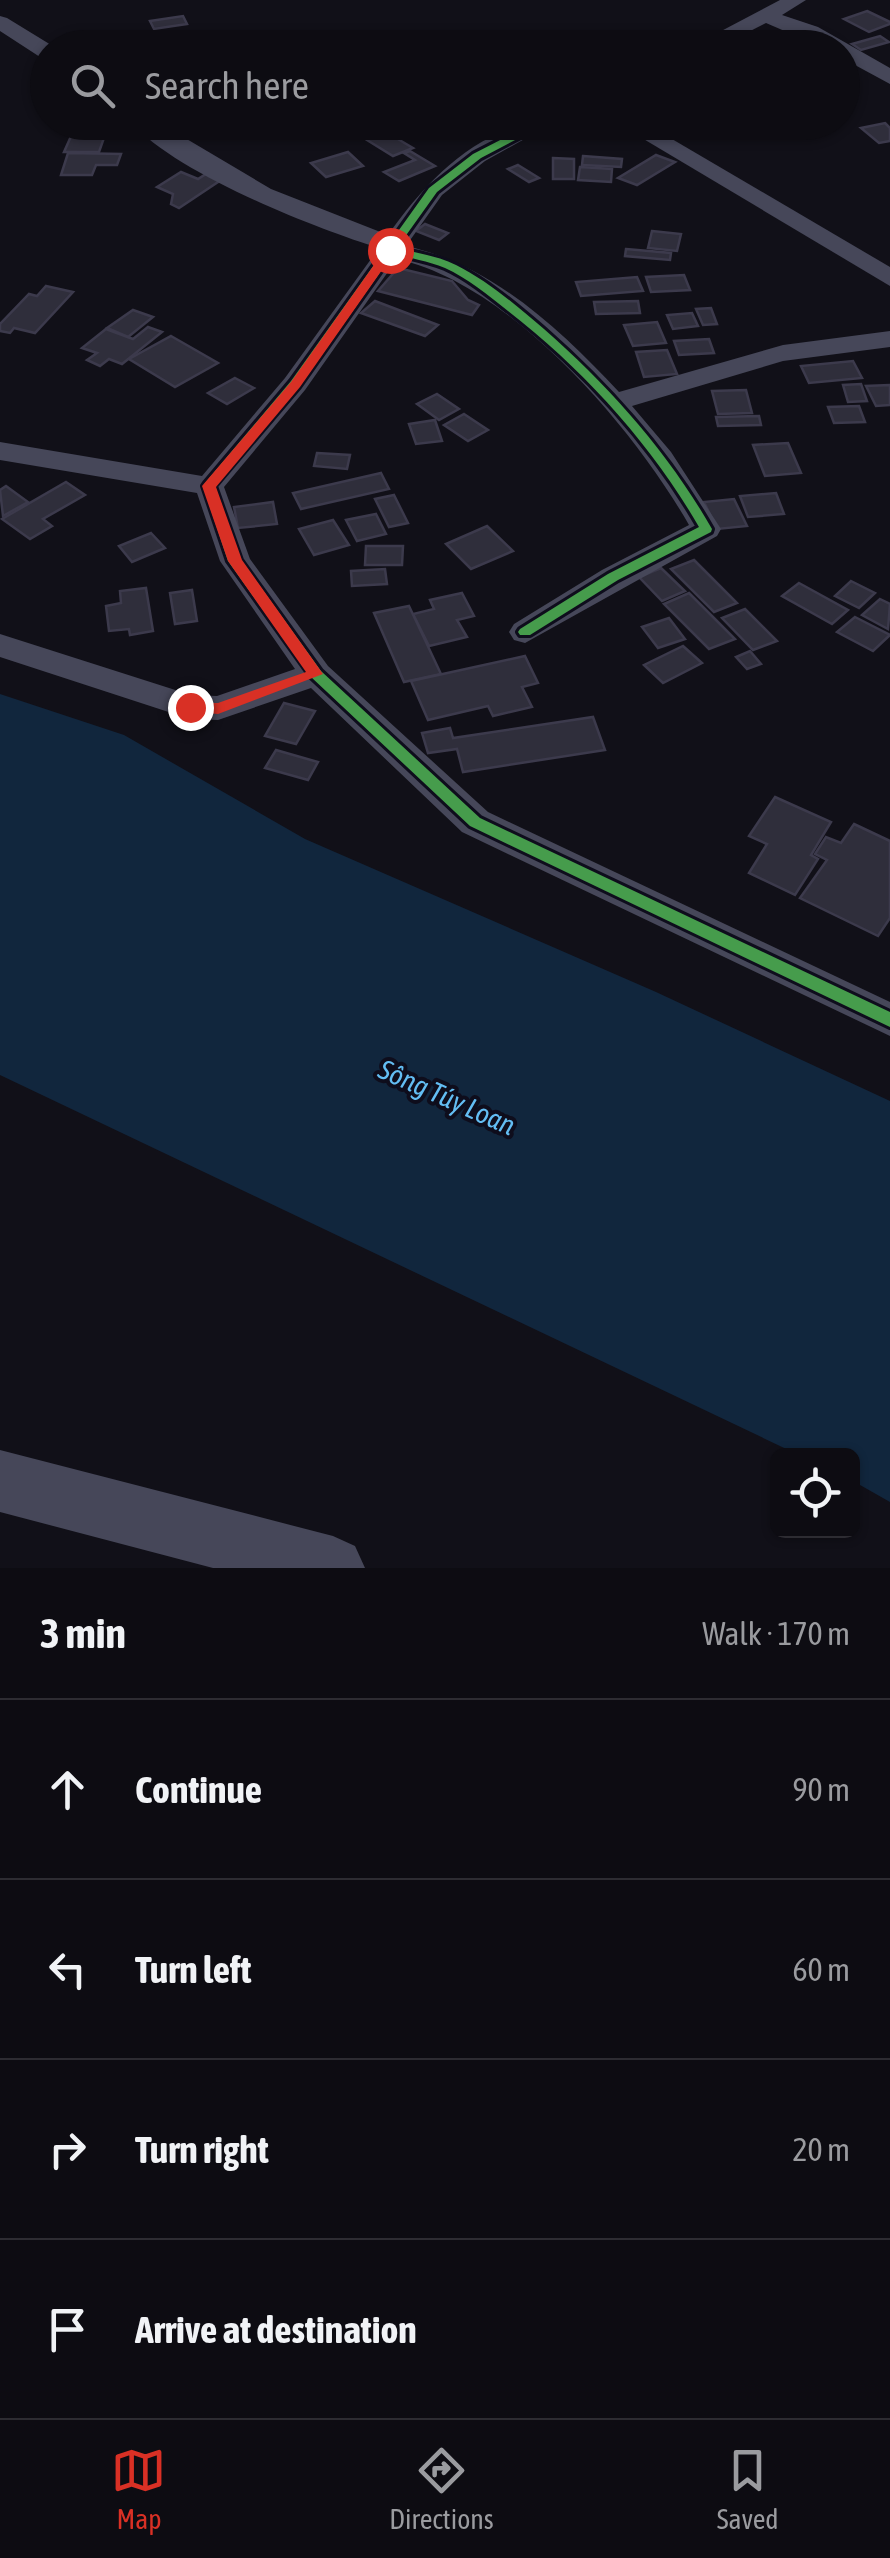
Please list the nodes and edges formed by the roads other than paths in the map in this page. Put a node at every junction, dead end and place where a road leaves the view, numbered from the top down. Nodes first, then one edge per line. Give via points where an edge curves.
1 (796, 0) edge
2 (765, 16) junction
3 (0, 22) edge
4 (736, 30) edge
5 (810, 30) edge
6 (30, 41) edge
7 (860, 59) edge
8 (890, 77) edge
9 (168, 140) edge
10 (509, 140) edge
11 (656, 140) edge
12 (392, 248) junction
13 (890, 278) edge
14 (890, 339) edge
15 (612, 402) junction
16 (0, 450) edge
17 (209, 486) junction
18 (525, 632) dead end
19 (0, 644) edge
20 (316, 674) junction
21 (890, 1020) edge
22 (0, 1482) edge
23 (333, 1568) edge

1 - 2 street
2 - 4 street
2 - 5 street
3 - 6 street
7 - 8 street
9 - 12 street via 267,200
10 - 12 street via 433,190
11 - 13 street
12 - 15 street via 455,268 540,332
12 - 17 street via 296,384
14 - 15 street via 786,352 658,394
15 - 18 street via 694,503 706,529
16 - 17 street
17 - 20 street via 235,561
19 - 20 street via 190,707 218,708
20 - 21 street via 475,822
22 - 23 street

